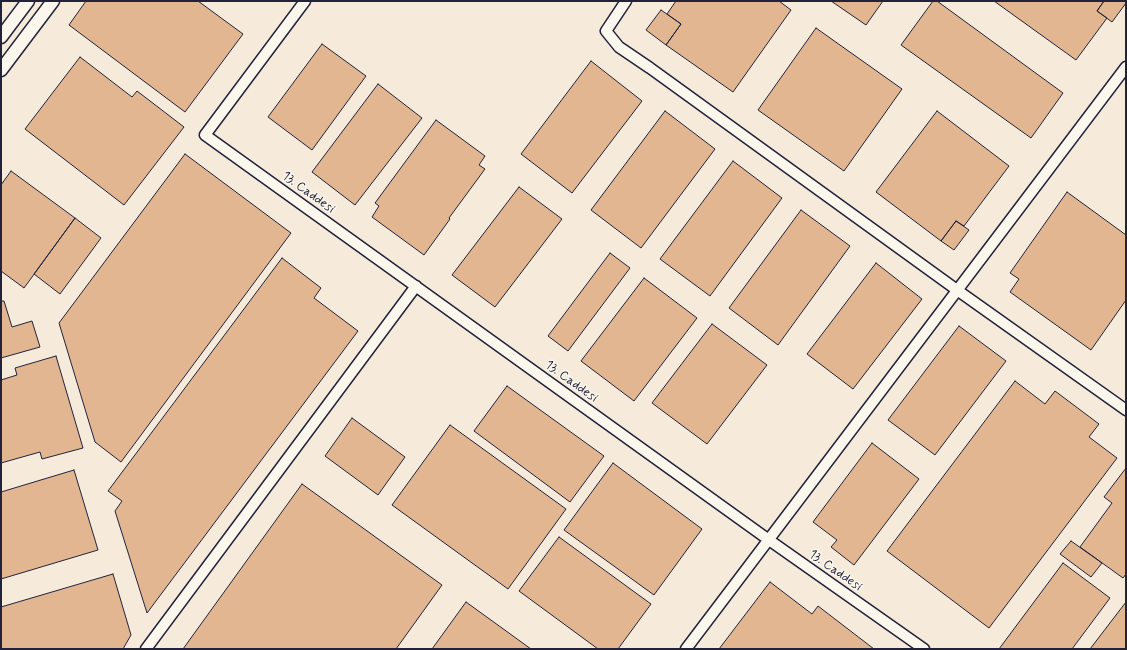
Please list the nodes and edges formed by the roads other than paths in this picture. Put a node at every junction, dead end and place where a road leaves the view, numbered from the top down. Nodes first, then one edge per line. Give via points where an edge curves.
1 (28, 1) edge
2 (53, 1) edge
3 (305, 1) edge
4 (626, 1) edge
5 (1, 37) edge
6 (1126, 67) edge
7 (1, 70) edge
8 (416, 286) junction
9 (957, 290) junction
10 (1126, 410) edge
11 (768, 540) junction
12 (146, 649) edge
13 (686, 649) edge
14 (924, 649) edge

1 - 5 street
2 - 7 street
3 - 8 street, 13. Caddesi via 204,135
4 - 9 street via 606,31 619,47
6 - 9 street
8 - 11 street, 13. Caddesi
8 - 12 street
9 - 10 street
9 - 11 street
11 - 13 street
11 - 14 street, 13. Caddesi

